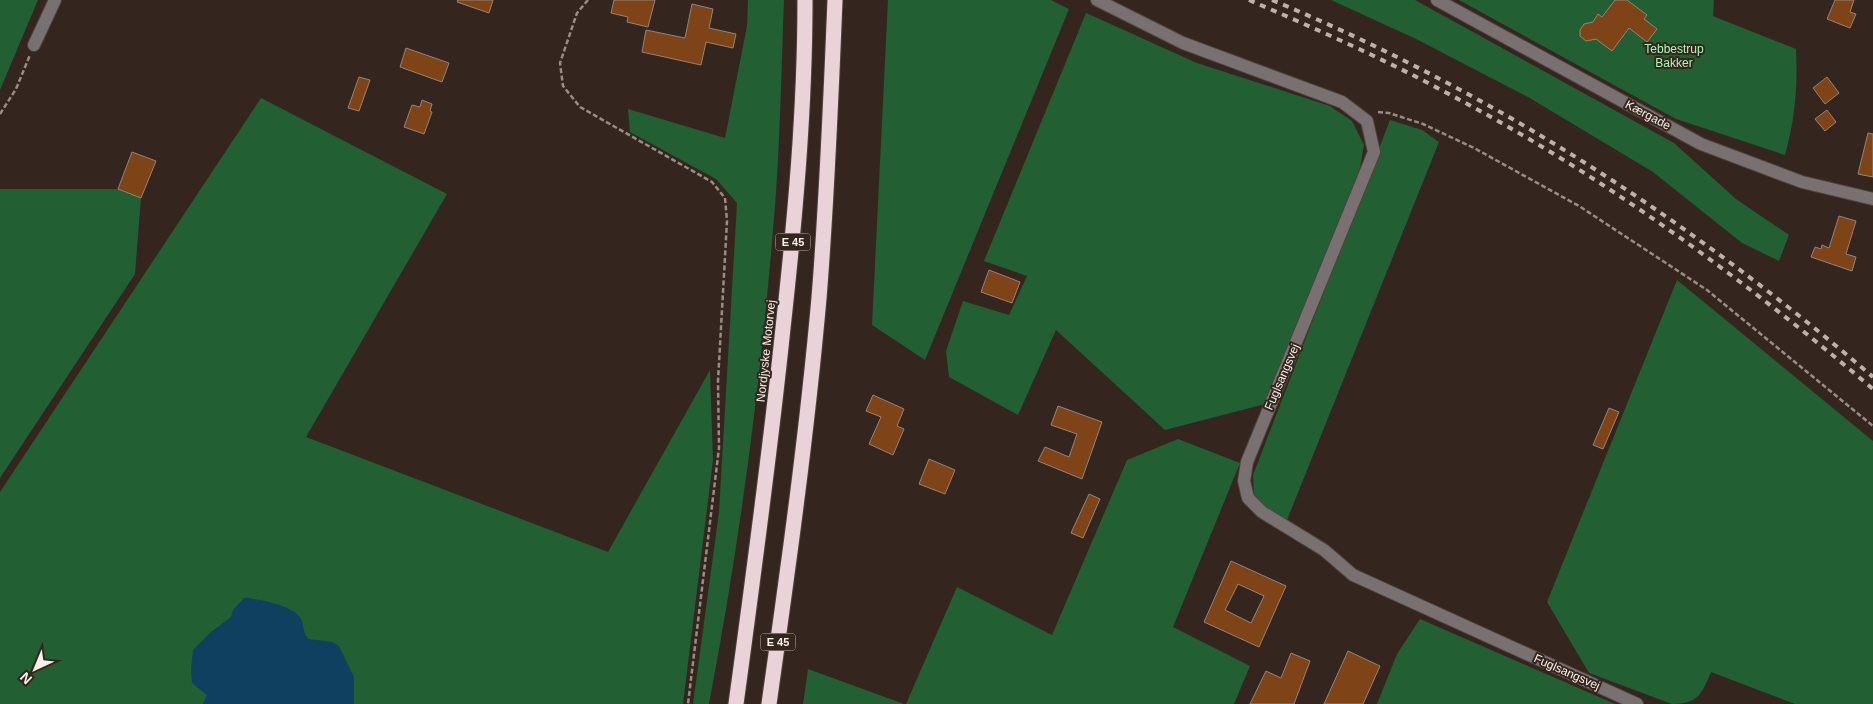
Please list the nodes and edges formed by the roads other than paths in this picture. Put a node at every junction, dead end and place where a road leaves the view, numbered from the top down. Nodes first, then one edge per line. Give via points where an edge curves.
1 (55, 0) edge
2 (805, 0) edge
3 (835, 0) edge
4 (1097, 0) edge
5 (1437, 0) edge
6 (34, 45) road end
7 (1873, 199) edge
8 (767, 483) junction
9 (728, 704) edge
10 (736, 704) edge
11 (769, 704) edge
12 (1637, 704) edge

1 - 6 street
2 - 8 highway, Nordjyske Motorvej / E 45 via 798,198
3 - 11 highway, E 45 via 829,164 818,300
4 - 12 street, Fuglsangsvej via 1183,42 1342,102 1367,121 1374,152 1247,462 1244,481 1248,498 1262,512 1324,550 1353,575
5 - 7 street, Kærgade via 1701,144 1802,182
8 - 9 highway
8 - 10 highway, Nordjyske Motorvej / E 45

